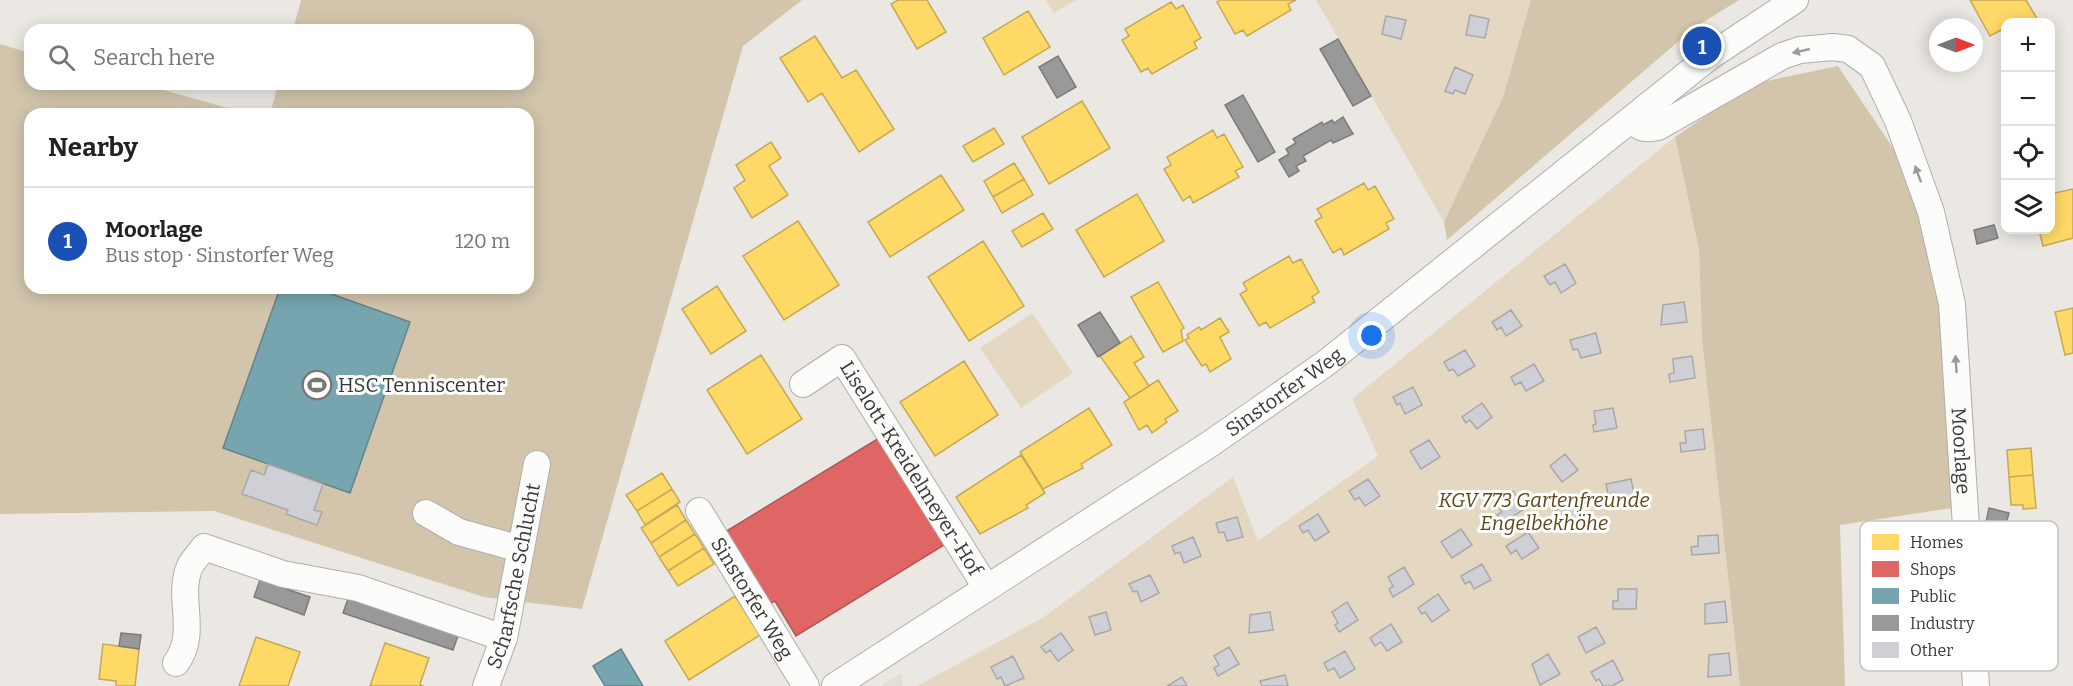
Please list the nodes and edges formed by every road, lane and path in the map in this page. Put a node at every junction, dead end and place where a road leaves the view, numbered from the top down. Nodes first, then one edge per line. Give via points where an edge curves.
1 (1795, 0) edge
2 (1631, 120) junction
3 (803, 384) dead end
4 (537, 464) dead end
5 (699, 511) dead end
6 (426, 513) dead end
7 (1966, 521) edge
8 (521, 549) junction
9 (986, 587) junction
10 (504, 638) junction
11 (176, 663) dead end
12 (1975, 671) edge
13 (486, 686) edge
14 (806, 686) edge
15 (835, 686) edge
16 (1976, 686) edge

1 - 2 street, Sinstorfer Weg via 1709,57
7 -> 2 street, Moorlage via 1952,304 1931,212 1898,121 1872,66 1848,49 1800,50 1782,56 1658,127 1639,127
2 - 9 street, Sinstorfer Weg via 1326,363 1210,444
3 - 9 street, Liselott-Kreidelmeyer-Hof via 842,358
4 - 8 street, Scharfsche Schlucht
5 - 14 street, Sinstorfer Weg
6 - 8 street via 459,532
8 - 10 street, Scharfsche Schlucht
9 - 15 street, Sinstorfer Weg
10 - 11 street via 358,588 283,574 204,547 190,566 187,639 185,651
10 - 13 street, Scharfsche Schlucht
16 -> 12 street, Moorlage

